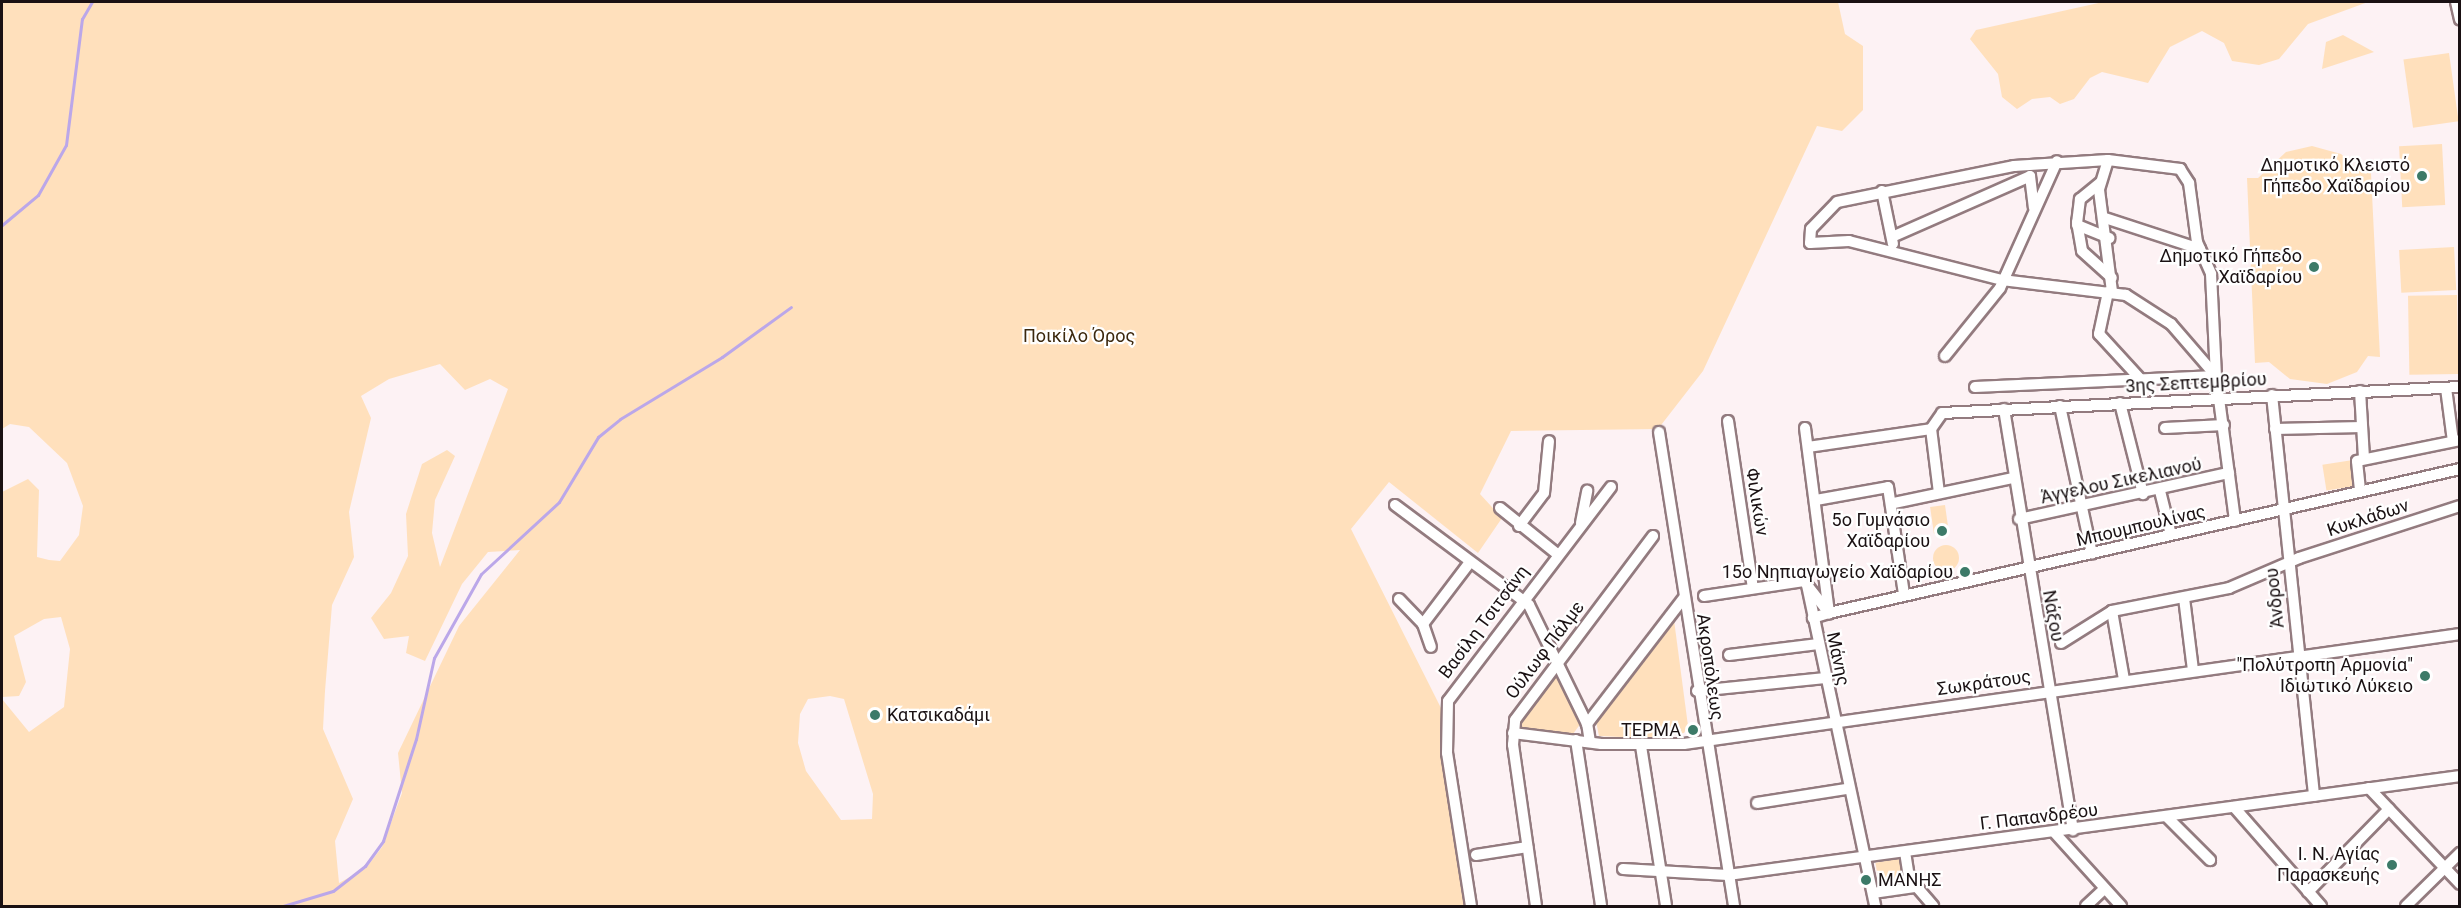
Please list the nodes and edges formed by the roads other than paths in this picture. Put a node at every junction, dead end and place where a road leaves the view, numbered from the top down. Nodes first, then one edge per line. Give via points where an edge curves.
1 (2456, 2) edge
2 (2460, 20) edge
3 (2108, 160) junction
4 (2057, 161) junction
5 (2101, 182) junction
6 (1882, 191) junction
7 (2034, 214) junction
8 (2105, 219) junction
9 (2077, 225) junction
10 (1892, 237) junction
11 (2109, 238) junction
12 (2200, 249) junction
13 (1894, 253) junction
14 (2112, 278) junction
15 (2002, 280) junction
16 (2110, 291) junction
17 (1946, 356) dead end
18 (2216, 376) junction
19 (2142, 381) junction
20 (1975, 387) dead end
21 (2460, 387) edge
22 (2446, 388) junction
23 (2360, 391) junction
24 (2272, 395) junction
25 (2222, 398) junction
26 (2120, 404) junction
27 (2060, 406) junction
28 (2004, 409) junction
29 (1728, 421) dead end
30 (2224, 425) junction
31 (2362, 427) junction
32 (1805, 428) dead end
33 (2165, 428) dead end
34 (1931, 429) junction
35 (2275, 429) junction
36 (1659, 432) dead end
37 (1549, 441) dead end
38 (2456, 441) edge
39 (1808, 447) junction
40 (2361, 460) junction
41 (2460, 469) edge
42 (2229, 473) junction
43 (2013, 478) junction
44 (1611, 487) dead end
45 (1587, 490) dead end
46 (2360, 490) junction
47 (2160, 491) junction
48 (1939, 493) junction
49 (2143, 494) junction
50 (1816, 500) junction
51 (1894, 503) junction
52 (1395, 505) dead end
53 (2460, 506) edge
54 (2081, 507) junction
55 (1500, 508) dead end
56 (2282, 511) junction
57 (2019, 519) junction
58 (2235, 521) junction
59 (1581, 523) junction
60 (1519, 526) junction
61 (2171, 535) junction
62 (1653, 536) dead end
63 (1556, 553) junction
64 (2092, 554) junction
65 (1470, 562) junction
66 (2288, 564) junction
67 (2028, 567) junction
68 (1807, 582) junction
69 (1754, 588) junction
70 (1904, 594) junction
71 (1704, 596) dead end
72 (1523, 598) junction
73 (2184, 598) junction
74 (1399, 599) dead end
75 (1683, 599) junction
76 (2112, 611) junction
77 (1829, 613) junction
78 (1813, 618) junction
79 (1423, 624) junction
80 (2460, 634) edge
81 (2061, 643) dead end
82 (1818, 644) junction
83 (1431, 647) dead end
84 (1728, 655) dead end
85 (2298, 655) junction
86 (1556, 661) junction
87 (2193, 670) junction
88 (1826, 678) junction
89 (2124, 680) junction
90 (1697, 691) junction
91 (2049, 691) junction
92 (1833, 719) junction
93 (1587, 724) junction
94 (1513, 733) junction
95 (1703, 738) junction
96 (1576, 740) junction
97 (1590, 742) junction
98 (1641, 746) junction
99 (2460, 776) edge
100 (1846, 789) junction
101 (2369, 789) junction
102 (2314, 796) junction
103 (1757, 803) dead end
104 (2234, 807) junction
105 (2389, 809) junction
106 (2167, 817) junction
107 (2073, 830) junction
108 (2054, 832) junction
109 (1527, 847) junction
110 (1905, 852) junction
111 (2460, 853) edge
112 (1476, 855) dead end
113 (1862, 857) junction
114 (2210, 860) dead end
115 (2443, 868) junction
116 (1623, 869) dead end
117 (1661, 873) junction
118 (1728, 875) junction
119 (2460, 884) edge
120 (1915, 887) junction
121 (2104, 889) junction
122 (2308, 892) junction
123 (1873, 893) junction
124 (1471, 906) edge
125 (1536, 906) edge
126 (1601, 906) edge
127 (1666, 906) edge
128 (1734, 906) edge
129 (1875, 906) edge
130 (1933, 906) edge
131 (2086, 906) edge
132 (2121, 906) edge
133 (2321, 906) edge
134 (2406, 906) edge

1 - 2 street
3 - 4 street
3 - 5 street
3 - 12 street via 2167,165 2186,173
4 - 6 street
4 - 7 street
5 - 8 street
5 - 9 street via 2080,199
6 - 10 street
6 - 13 street via 1830,206 1817,219 1809,241 1849,241
7 - 10 street via 2030,177
7 - 15 street
8 - 11 street
8 - 12 street
9 - 11 street
9 - 14 street via 2082,251
10 - 13 street
11 - 14 street
12 - 18 street via 2211,274
13 - 15 street
14 - 16 street
15 - 16 street
15 - 17 street
16 - 18 street via 2171,324
16 - 19 street via 2098,334
18 - 19 street
18 - 25 street
19 - 20 street
21 - 22 street, 3ης Σεπτεμβρίου
22 - 23 street, 3ης Σεπτεμβρίου
22 - 38 street
23 - 24 street, 3ης Σεπτεμβρίου
23 - 31 street
24 - 25 street, 3ης Σεπτεμβρίου
24 - 35 street, Άνδρου
25 - 26 street, 3ης Σεπτεμβρίου
25 - 30 street
26 - 27 street, 3ης Σεπτεμβρίου
26 - 49 street
27 - 28 street, 3ης Σεπτεμβρίου
27 - 54 street
28 - 34 street, 3ης Σεπτεμβρίου via 1936,415
28 - 43 street, Νάξου
29 - 69 street, Φιλικών
30 - 33 street
30 - 42 street
31 - 35 street
31 - 40 street
32 - 39 street, Μάνης
34 - 39 street
34 - 48 street
35 - 56 street, Άνδρου
36 - 75 street, Ακροπόλεως
37 - 60 street via 1544,493
38 - 40 street
39 - 50 street, Μάνης
40 - 46 street
41 - 46 street, Μπουμπουλίνας
42 - 47 street, Άγγελου Σικελιανού
42 - 58 street
43 - 48 street
43 - 57 street, Νάξου
44 - 59 street, Βασίλη Τσιτσάνη
45 - 59 street
46 - 56 street, Μπουμπουλίνας
47 - 49 street, Άγγελου Σικελιανού
47 - 61 street
48 - 51 street
49 - 54 street, Άγγελου Σικελιανού
50 - 51 street via 1885,486
50 - 77 street, Μάνης
51 - 70 street
52 - 65 street
53 - 66 street, Κυκλάδων
54 - 57 street, Άγγελου Σικελιανού
54 - 64 street
55 - 60 street
56 - 58 street, Μπουμπουλίνας
56 - 66 street, Άνδρου
57 - 67 street, Νάξου
58 - 61 street, Μπουμπουλίνας
59 - 63 street, Βασίλη Τσιτσάνη
60 - 63 street
61 - 64 street, Μπουμπουλίνας
62 - 86 street, Ούλωφ Πάλμε
63 - 72 street, Βασίλη Τσιτσάνη
64 - 67 street, Μπουμπουλίνας
65 - 72 street
65 - 79 street
66 - 73 street, Κυκλάδων via 2229,588
66 - 85 street, Άνδρου
67 - 70 street, Μπουμπουλίνας
67 - 91 street, Νάξου
68 - 69 street
68 - 77 street
68 - 78 street
69 - 71 street
70 - 77 street, Μπουμπουλίνας
72 - 86 street
72 - 124 street, Βασίλη Τσιτσάνη via 1448,701 1448,753
73 - 76 street, Κυκλάδων
73 - 87 street
74 - 79 street
75 - 90 street, Ακροπόλεως
75 - 93 street
76 - 81 street
76 - 89 street
77 - 78 street, Μάνης
78 - 82 street, Μάνης
79 - 83 street
80 - 85 street, Σωκράτους
82 - 84 street
82 - 88 street, Μάνης
85 - 87 street, Σωκράτους
85 - 102 street, Άνδρου
86 - 93 street
86 - 94 street, Ούλωφ Πάλμε via 1520,710
87 - 89 street, Σωκράτους
88 - 90 street
88 - 92 street, Μάνης
89 - 91 street, Σωκράτους
90 - 95 street, Ακροπόλεως
91 - 92 street, Σωκράτους
91 - 107 street, Νάξου
92 - 95 street, Σωκράτους
92 - 100 street, Μάνης
93 - 97 street
94 - 96 street, Σωκράτους
94 - 109 street, Ούλωφ Πάλμε
95 - 98 street, Σωκράτους
95 - 118 street, Ακροπόλεως
96 - 97 street, Σωκράτους
96 - 126 street
97 - 98 street, Σωκράτους
98 - 117 street
99 - 101 street, Γ. Παπανδρέου
100 - 103 street
100 - 113 street, Μάνης
101 - 102 street, Γ. Παπανδρέου
101 - 105 street
102 - 104 street, Γ. Παπανδρέου
104 - 106 street, Γ. Παπανδρέου
104 - 122 street
105 - 115 street
105 - 122 street
106 - 107 street, Γ. Παπανδρέου
106 - 114 street
107 - 108 street, Γ. Παπανδρέου
108 - 110 street, Γ. Παπανδρέου
108 - 121 street
109 - 112 street
109 - 125 street, Ούλωφ Πάλμε
110 - 113 street, Γ. Παπανδρέου
110 - 120 street
111 - 115 street
113 - 118 street, Γ. Παπανδρέου
113 - 123 street, Μάνης
115 - 119 street
115 - 134 street
116 - 117 street, Γ. Παπανδρέου
117 - 118 street, Γ. Παπανδρέου
117 - 127 street
118 - 128 street, Ακροπόλεως
120 - 123 street
120 - 130 street
121 - 131 street
121 - 132 street
122 - 133 street
123 - 129 street, Μάνης

